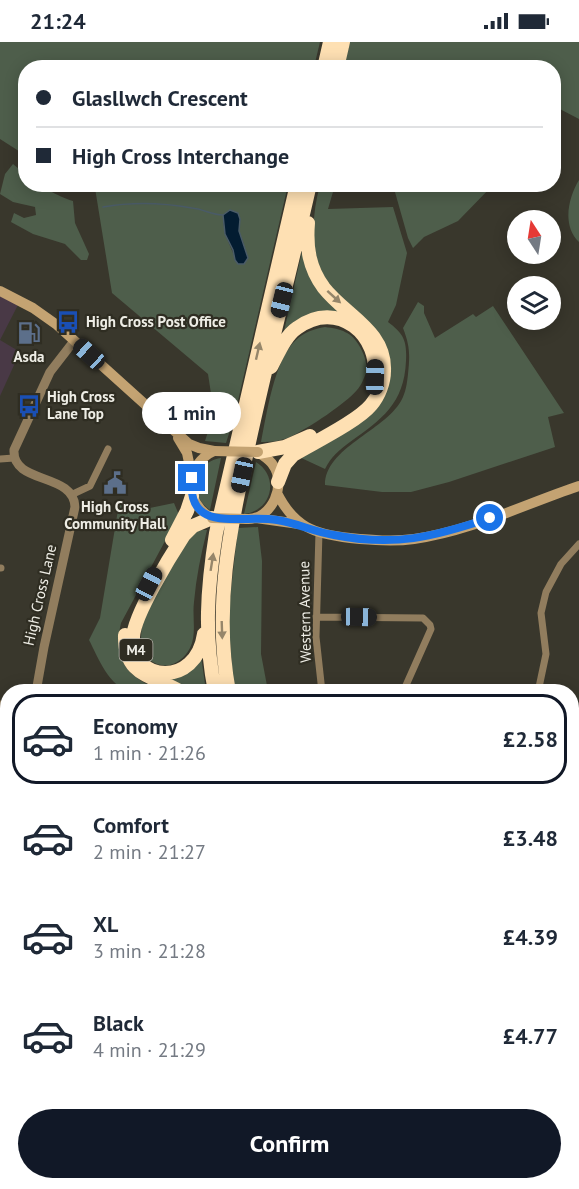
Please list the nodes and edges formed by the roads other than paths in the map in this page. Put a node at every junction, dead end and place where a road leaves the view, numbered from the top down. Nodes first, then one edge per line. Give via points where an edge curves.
1 (330, 42) edge
2 (343, 42) edge
3 (326, 60) edge
4 (339, 60) edge
5 (295, 192) edge
6 (308, 192) edge
7 (314, 192) edge
8 (0, 291) edge
9 (74, 341) junction
10 (261, 386) junction
11 (173, 430) junction
12 (108, 448) dead end
13 (214, 451) junction
14 (258, 452) junction
15 (14, 458) junction
16 (0, 459) edge
17 (192, 478) junction
18 (579, 486) edge
19 (278, 487) junction
20 (73, 494) junction
21 (192, 496) junction
22 (212, 518) junction
23 (251, 518) junction
24 (302, 525) junction
25 (319, 532) junction
26 (579, 544) edge
27 (316, 617) junction
28 (207, 620) junction
29 (38, 684) edge
30 (163, 684) edge
31 (214, 684) edge
32 (227, 684) edge
33 (321, 684) edge
34 (407, 684) edge
35 (540, 684) edge

1 - 3 highway
2 - 4 highway
28 -> 5 highway, M4 via 218,523
6 - 10 highway
7 -> 19 highway via 306,240 311,264 325,289 375,337 384,360 384,377 372,405 293,454 285,464
8 - 9 main road via 45,316
9 - 11 main road
9 - 15 street via 50,372 18,439
10 - 14 highway via 287,338 307,321 331,317 345,321 372,348 375,377 366,398 308,437
10 -> 32 highway via 223,579 222,638
11 - 13 main road via 189,444
11 - 17 main road via 188,453
12 - 20 street via 90,486
13 - 14 main road, bridge
13 - 17 main road via 198,461
14 - 19 main road via 273,464
15 - 16 street
15 - 20 street via 24,470
17 - 21 main road
18 - 25 main road via 420,538 379,541
19 - 23 main road via 266,512
19 - 24 main road via 285,509
20 - 29 street, High Cross Lane via 75,507
21 - 22 main road
21 - 30 highway via 125,632 126,652 136,669
22 - 23 main road, bridge
22 - 28 highway, M4 via 193,526 184,535 158,581 135,627 133,638 138,656 156,672 185,669 200,648
23 - 24 main road
24 - 25 main road
25 - 27 street, Western Avenue
26 - 35 street via 561,564 546,592 541,613 546,654
27 - 33 street, Western Avenue
27 - 34 street via 427,620 431,629
28 - 31 highway, M4

